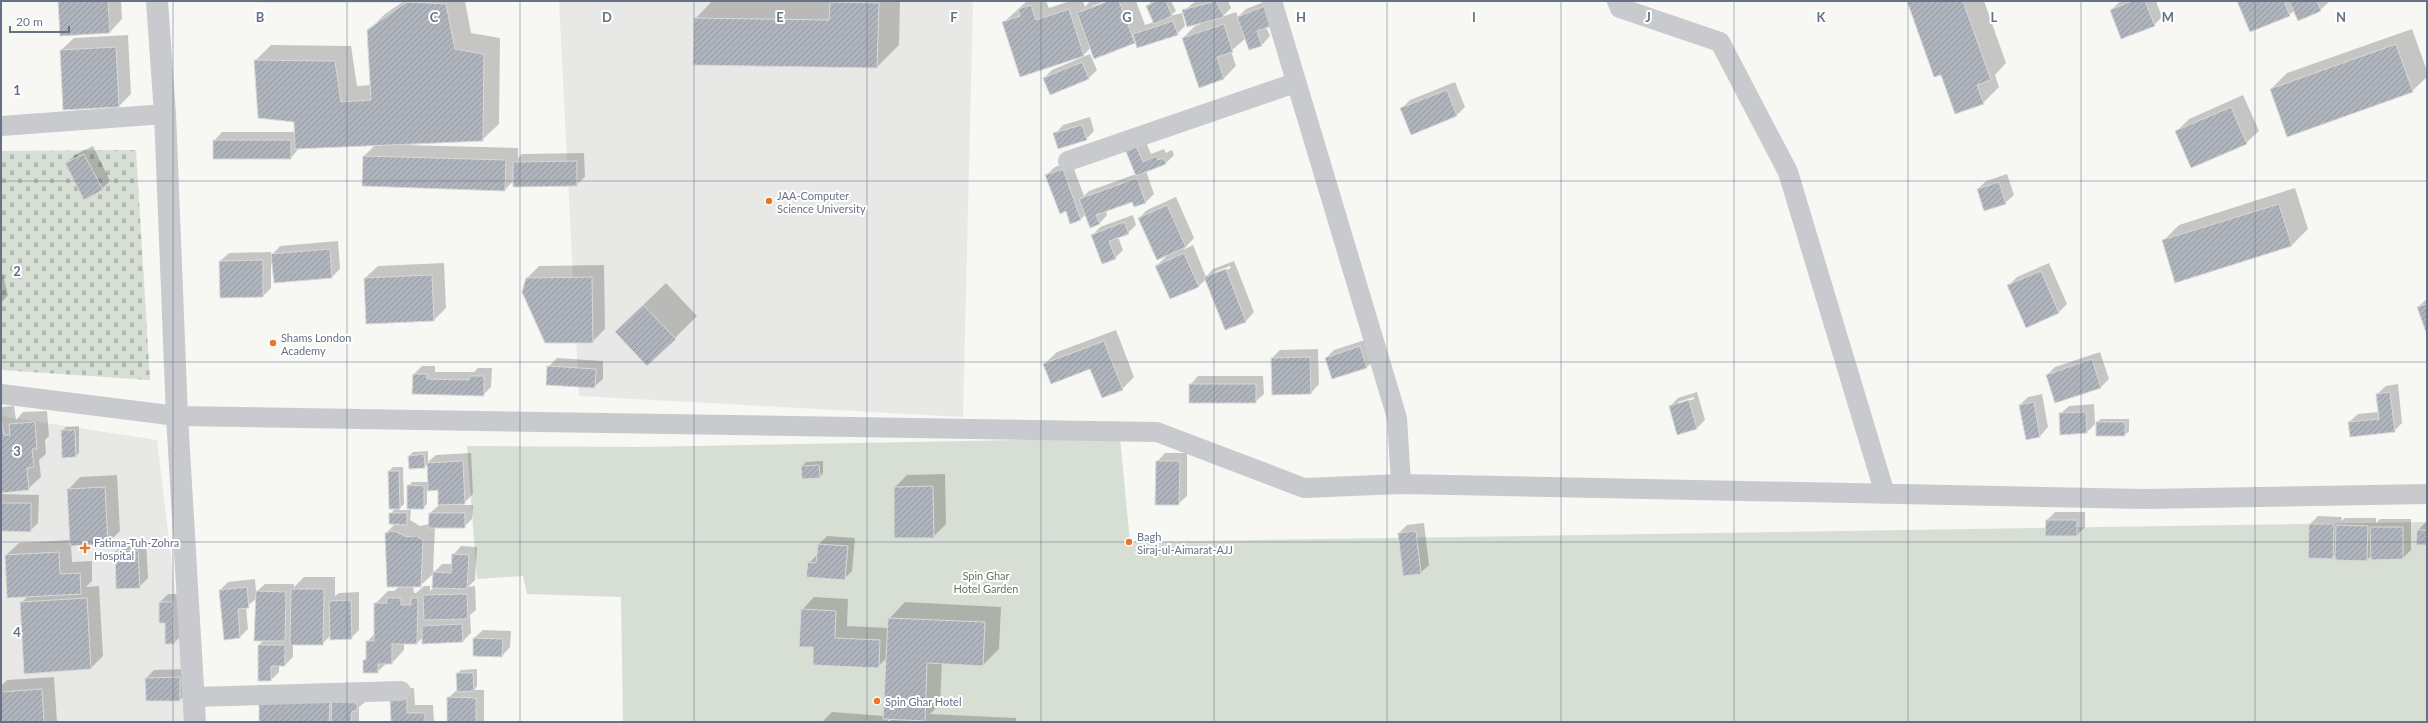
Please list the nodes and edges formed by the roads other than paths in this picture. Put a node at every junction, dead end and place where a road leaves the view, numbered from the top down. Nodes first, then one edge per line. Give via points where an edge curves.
1 (157, 1) edge
2 (1272, 1) edge
3 (1617, 1) edge
4 (1295, 83) junction
5 (165, 114) junction
6 (1, 126) edge
7 (1068, 161) dead end
8 (1, 394) edge
9 (177, 416) junction
10 (1401, 484) junction
11 (1885, 494) junction
12 (2427, 494) edge
13 (401, 691) dead end
14 (194, 697) junction
15 (195, 722) edge

1 - 5 street
2 - 4 street
3 - 11 street via 1620,8 1720,42 1788,172
4 - 7 street
4 - 10 street via 1397,418
5 - 6 street
5 - 9 street
8 - 9 street
9 - 10 street via 1157,432 1304,488
9 - 14 street
10 - 11 street
11 - 12 street via 2144,500
13 - 14 street
14 - 15 street

